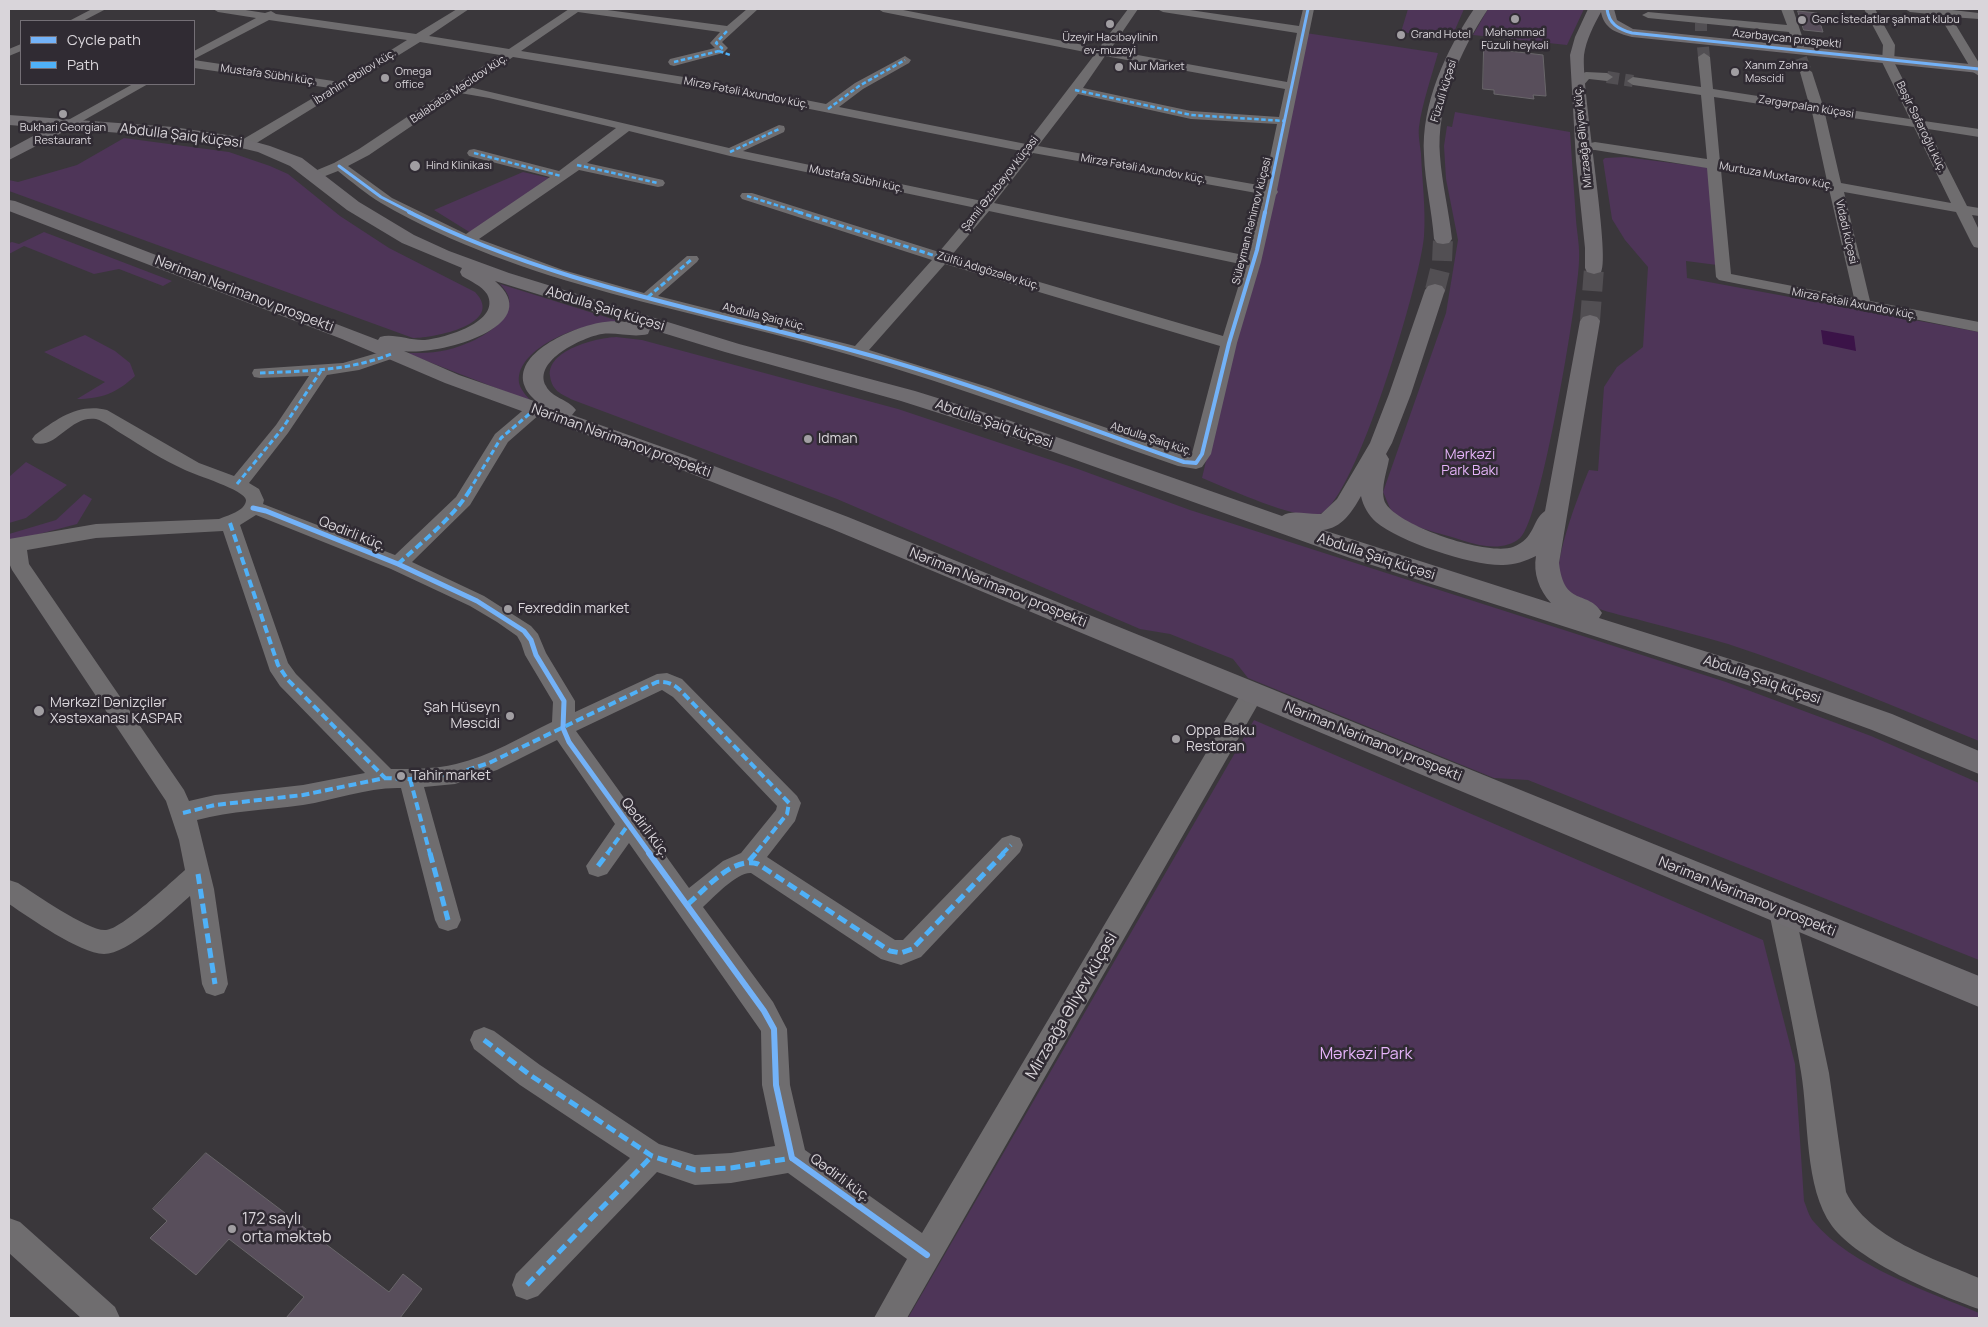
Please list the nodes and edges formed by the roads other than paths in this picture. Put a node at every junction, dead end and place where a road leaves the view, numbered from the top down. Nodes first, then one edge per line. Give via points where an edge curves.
1 (70, 9) edge
2 (218, 9) edge
3 (280, 9) edge
4 (464, 9) edge
5 (577, 9) edge
6 (753, 9) edge
7 (883, 9) edge
8 (1133, 9) edge
9 (1163, 9) edge
10 (1308, 9) edge
11 (1481, 9) edge
12 (1595, 9) edge
13 (1606, 9) edge
14 (1787, 9) edge
15 (1870, 9) edge
16 (1910, 9) edge
17 (97, 10) edge
18 (1943, 12) junction
19 (922, 13) edge
20 (1648, 15) dead end
21 (267, 16) junction
22 (1472, 16) edge
23 (1979, 16) edge
24 (77, 20) edge
25 (1793, 29) junction
26 (728, 30) junction
27 (1302, 30) junction
28 (1702, 33) edge
29 (418, 38) junction
30 (1103, 52) junction
31 (512, 53) junction
32 (1800, 53) junction
33 (195, 55) edge
34 (1888, 59) junction
35 (905, 60) dead end
36 (674, 62) dead end
37 (195, 64) edge
38 (1978, 70) edge
39 (1806, 72) tunnel mouth
40 (1607, 77) tunnel mouth
41 (1633, 81) tunnel mouth
42 (1578, 84) junction
43 (140, 85) edge
44 (342, 86) junction
45 (1291, 86) junction
46 (459, 89) junction
47 (1075, 90) junction
48 (1707, 92) junction
49 (1817, 108) junction
50 (828, 109) junction
51 (9, 120) edge
52 (1284, 121) junction
53 (67, 124) junction
54 (1920, 124) junction
55 (625, 128) junction
56 (779, 129) dead end
57 (1979, 133) edge
58 (245, 144) junction
59 (1028, 148) junction
60 (730, 152) junction
61 (474, 153) dead end
62 (9, 155) edge
63 (1584, 160) junction
64 (1714, 164) junction
65 (340, 166) junction
66 (576, 166) junction
67 (315, 176) junction
68 (561, 176) junction
69 (658, 183) dead end
70 (1836, 186) junction
71 (1270, 192) junction
72 (747, 196) dead end
73 (9, 205) edge
74 (984, 207) junction
75 (1962, 209) junction
76 (1979, 212) edge
77 (1443, 239) tunnel mouth
78 (467, 240) junction
79 (1979, 244) edge
80 (443, 255) junction
81 (942, 258) junction
82 (692, 259) dead end
83 (1254, 262) junction
84 (1594, 268) tunnel mouth
85 (1435, 290) tunnel mouth
86 (648, 297) junction
87 (1863, 305) junction
88 (1590, 321) tunnel mouth
89 (1979, 327) edge
90 (349, 335) junction
91 (1229, 343) junction
92 (732, 348) junction
93 (858, 352) junction
94 (390, 354) junction
95 (321, 371) junction
96 (260, 373) dead end
97 (534, 410) junction
98 (41, 440) dead end
99 (1381, 443) junction
100 (678, 460) junction
101 (1196, 463) joint
102 (237, 484) junction
103 (1562, 486) junction
104 (1225, 505) junction
105 (253, 508) junction
106 (230, 523) junction
107 (13, 546) edge
108 (398, 564) junction
109 (1698, 658) junction
110 (1253, 693) junction
111 (563, 728) junction
112 (1979, 763) edge
113 (385, 778) junction
114 (410, 779) junction
115 (183, 813) junction
116 (628, 825) junction
117 (1010, 845) dead end
118 (749, 861) junction
119 (598, 866) dead end
120 (198, 874) junction
121 (9, 891) edge
122 (688, 904) junction
123 (1782, 912) junction
124 (448, 920) dead end
125 (215, 984) dead end
126 (1978, 992) edge
127 (484, 1040) dead end
128 (652, 1156) junction
129 (792, 1158) junction
130 (9, 1233) edge
131 (927, 1255) junction
132 (527, 1285) dead end
133 (1979, 1294) edge
134 (104, 1318) edge
135 (890, 1318) edge

1 - 17 street
2 - 21 street, Mirzə Fətəli Axundov küç.
3 - 21 street
4 - 29 street, İbrahim Əbilov küç.
5 - 26 street
5 - 31 street, Balababa Məcidov küç.
6 - 26 street
7 - 19 street
8 - 30 street, Şamil Əzizbəyov küçəsi
9 - 27 street
10 - 27 street, Süleyman Rəhimov küçəsi
11 - 22 main road, Füzuli küçəsi
12 - 42 main road, Mirzəağa Əliyev küç. via 1577,50
13 - 28 main road, Azərbaycan prospekti via 1610,22 1624,30
14 - 25 street
15 - 34 street, Bəşir Səfəroğlu küç. via 1889,45
16 - 18 street
17 - 24 street
18 - 23 street
18 - 38 street
19 - 30 street
20 - 28 street
21 - 29 street, Mirzə Fətəli Axundov küç.
21 - 33 street
22 - 77 main road, Füzuli küçəsi via 1452,63 1433,124 1432,155
25 - 28 street
25 - 32 street
26 - 36 street via 716,43 725,53
27 - 45 street, Süleyman Rəhimov küçəsi
28 - 32 main road, Azərbaycan prospekti
28 - 48 street
29 - 31 street, Mirzə Fətəli Axundov küç.
29 - 44 street, İbrahim Əbilov küç.
30 - 45 street
30 - 47 street, Şamil Əzizbəyov küçəsi
31 - 46 street, Balababa Məcidov küç.
31 - 50 street, Mirzə Fətəli Axundov küç. via 737,90
32 - 34 main road, Azərbaycan prospekti
34 - 38 main road, Azərbaycan prospekti
34 - 54 street, Bəşir Səfəroğlu küç.
35 - 50 street via 859,86
37 - 44 street, Mustafa Sübhi küç.
39 - 49 street, Vidadi küçəsi
40 - 42 street via 1584,76
41 - 48 street, Zərgərpalan küçəsi
42 - 63 main road, Mirzəağa Əliyev küç.
43 - 53 street
44 - 58 street, İbrahim Əbilov küç.
45 - 52 street, Süleyman Rəhimov küçəsi
46 - 55 street, Mustafa Sübhi küç.
46 - 65 street, Balababa Məcidov küç.
47 - 52 street via 1164,111
47 - 59 street, Şamil Əzizbəyov küçəsi
48 - 49 street, Zərgərpalan küçəsi
48 - 64 street
49 - 54 street, Zərgərpalan küçəsi
49 - 70 street, Vidadi küçəsi
50 - 59 street, Mirzə Fətəli Axundov küç.
51 - 53 main road, Abdulla Şaiq küçəsi
52 - 71 street, Süleyman Rəhimov küçəsi
53 - 58 main road, Abdulla Şaiq küçəsi via 173,132
53 - 62 main road
54 - 57 street, Zərgərpalan küçəsi
54 - 75 street, Bəşir Səfəroğlu küç.
55 - 60 street, Mustafa Sübhi küç.
55 - 66 street
56 - 60 street
58 - 67 main road, Abdulla Şaiq küçəsi via 286,157
59 - 71 street, Mirzə Fətəli Axundov küç.
59 - 74 street, Şamil Əzizbəyov küçəsi
60 - 74 street, Mustafa Sübhi küç.
61 - 68 street
63 - 64 street, Murtuza Muxtarov küç. via 1587,148 1591,146
63 - 84 main road, Mirzəağa Əliyev küç.
64 - 70 street, Murtuza Muxtarov küç.
64 - 87 street, Mirzə Fətəli Axundov küç. via 1724,277
65 - 67 street, Balababa Məcidov küç.
65 - 78 street, Abdulla Şaiq küç. via 388,201
66 - 68 street
66 - 69 street
67 - 80 main road, Abdulla Şaiq küçəsi via 377,221
68 - 78 street
70 - 75 street, Murtuza Muxtarov küç.
70 - 87 street, Vidadi küçəsi
71 - 83 street, Süleyman Rəhimov küçəsi
72 - 81 street, Zülfü Adıgözələv küç.
73 - 90 main road, Nəriman Nərimanov prospekti
74 - 81 street, Şamil Əzizbəyov küçəsi
74 - 83 street, Mustafa Sübhi küç.
75 - 76 street, Murtuza Muxtarov küç.
75 - 79 street, Bəşir Səfəroğlu küç.
78 - 86 street, Abdulla Şaiq küç. via 533,265
80 - 90 main road via 496,292 499,306 490,322 462,338 427,346 410,347
80 - 92 main road, Abdulla Şaiq küçəsi via 531,287
81 - 91 street, Zülfü Adıgözələv küç.
81 - 93 street, Şamil Əzizbəyov küçəsi
82 - 86 street
83 - 91 street, Süleyman Rəhimov küçəsi
85 - 99 main road
86 - 93 street, Abdulla Şaiq küç.
87 - 89 street, Mirzə Fətəli Axundov küç.
88 - 103 main road
90 - 94 main road, Nəriman Nərimanov prospekti
91 - 101 street, Süleyman Rəhimov küçəsi via 1202,454
92 - 100 main road via 638,329 608,328 575,336 556,346 542,357 534,369 532,381 536,392 548,402
92 - 104 main road, Abdulla Şaiq küçəsi via 935,404
93 - 101 street, Abdulla Şaiq küç. via 1184,462
94 - 95 street via 374,362
94 - 97 main road, Nəriman Nərimanov prospekti
95 - 96 street
95 - 102 street
97 - 100 main road, Nəriman Nərimanov prospekti
97 - 108 street via 501,438 463,501
98 - 102 street via 71,418 93,412 193,467
99 - 103 main road via 1372,492 1380,514 1394,525 1418,535 1480,554 1511,556 1536,544 1546,531
99 - 104 main road via 1345,504 1326,522 1309,524
100 - 110 main road, Nəriman Nərimanov prospekti
102 - 105 street via 252,494 255,500
103 - 109 main road via 1547,563 1552,590 1589,614
104 - 109 main road, Abdulla Şaiq küçəsi via 1404,566
105 - 106 street
105 - 108 street, Qədirli küç.
106 - 107 street via 96,531
106 - 113 street via 278,665 288,680
107 - 115 street via 20,565 176,797
108 - 111 street, Qədirli küç. via 477,601 524,631 564,701
109 - 112 main road, Abdulla Şaiq küçəsi via 1882,722
110 - 123 main road, Nəriman Nərimanov prospekti
110 - 131 street, Mirzəağa Əliyev küçəsi
111 - 114 street via 489,764 455,774
111 - 116 street, Qədirli küç. via 568,742
111 - 118 street via 658,682 671,681 789,803 787,814
113 - 114 street
113 - 115 street via 303,796 215,805
114 - 124 street
115 - 120 street
116 - 119 street
116 - 122 street, Qədirli küç.
117 - 118 street via 912,949 901,953 890,951
118 - 122 street via 740,864
120 - 121 street via 123,936 104,943 89,938
120 - 125 street
122 - 129 street, Qədirli küç. via 774,1029 776,1085
123 - 126 main road, Nəriman Nərimanov prospekti
123 - 133 street via 1815,1072 1829,1186 1836,1204 1844,1219 1890,1253
127 - 128 street via 530,1075
128 - 129 street via 695,1170
128 - 132 street
129 - 131 street, Qədirli küç.
130 - 134 street
131 - 135 street, Mirzəağa Əliyev küçəsi

